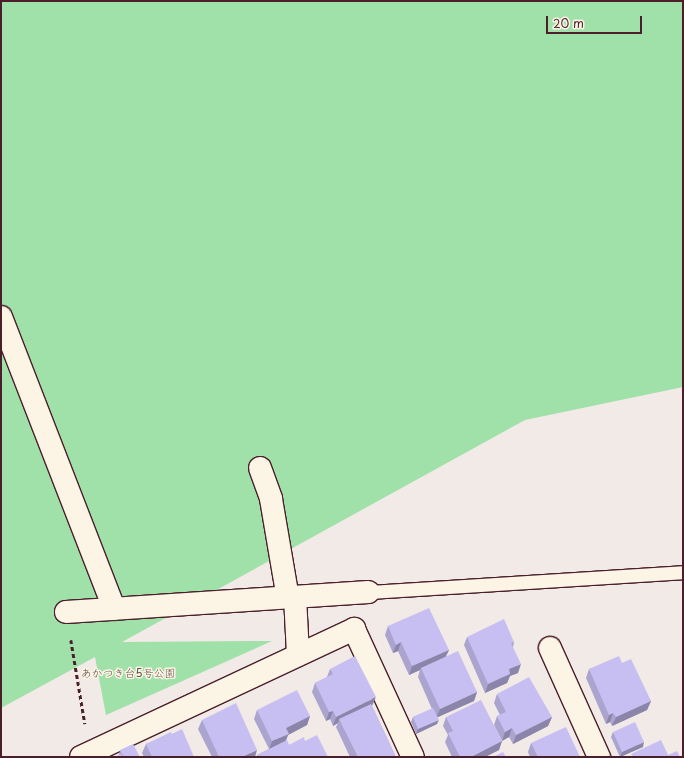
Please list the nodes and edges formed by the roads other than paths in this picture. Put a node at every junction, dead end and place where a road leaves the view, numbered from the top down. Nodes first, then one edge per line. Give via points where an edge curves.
1 (1, 317) edge
2 (260, 468) dead end
3 (683, 572) edge
4 (368, 592) joint
5 (292, 597) junction
6 (114, 609) junction
7 (66, 612) road end
8 (550, 648) dead end
9 (298, 655) junction
10 (84, 755) edge
11 (413, 757) edge
12 (600, 757) edge

1 - 6 street
2 - 5 street via 271,499
3 - 4 lane
4 - 5 street
5 - 6 street
5 - 9 street
6 - 7 street
8 - 12 street
9 - 10 street
9 - 11 street via 354,629

